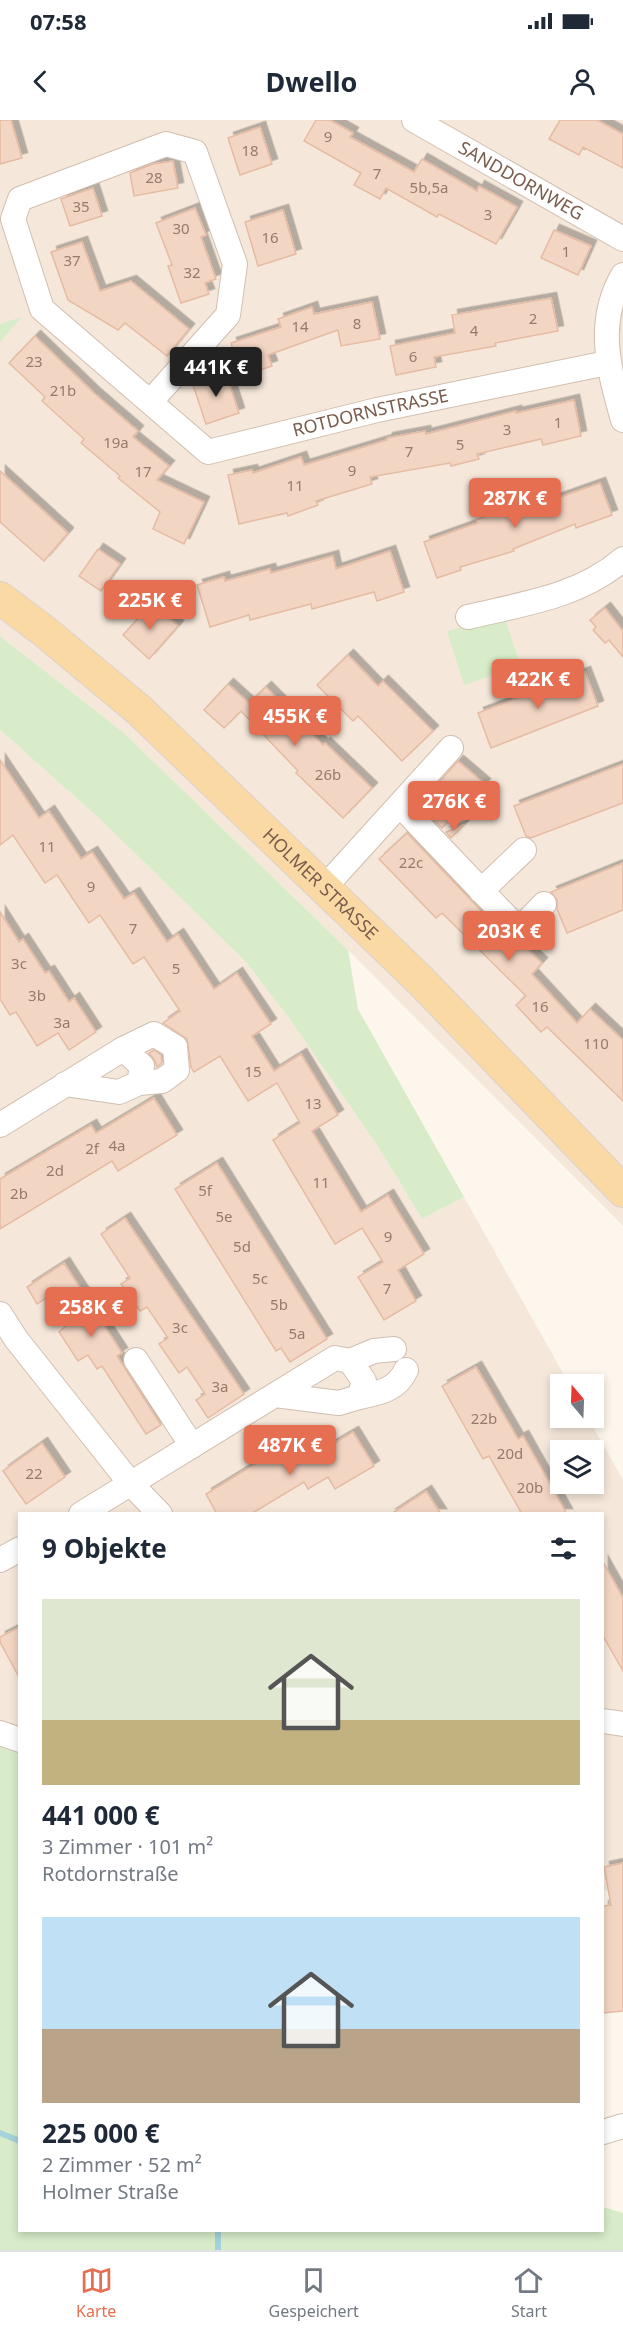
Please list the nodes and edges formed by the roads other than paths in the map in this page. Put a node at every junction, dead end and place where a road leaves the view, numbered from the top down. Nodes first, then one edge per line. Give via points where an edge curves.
1 (416, 121) edge
2 (623, 239) edge
3 (623, 275) edge
4 (607, 363) junction
5 (151, 401) junction
6 (623, 420) edge
7 (623, 559) edge
8 (0, 598) edge
9 (468, 617) dead end
10 (451, 748) dead end
11 (400, 805) junction
12 (524, 850) dead end
13 (324, 888) junction
14 (481, 891) junction
15 (544, 904) dead end
16 (123, 1048) junction
17 (139, 1083) junction
18 (65, 1084) junction
19 (0, 1125) edge
20 (623, 1191) edge
21 (0, 1314) edge
22 (8, 1344) edge
23 (136, 1360) dead end
24 (350, 1361) junction
25 (275, 1395) junction
26 (359, 1397) junction
27 (192, 1446) junction
28 (131, 1484) junction
29 (84, 1512) edge
30 (158, 1512) edge
31 (18, 1550) edge
32 (0, 1560) edge
33 (604, 1721) edge
34 (623, 1724) edge
35 (0, 1733) edge
36 (18, 1739) edge
37 (623, 2126) edge
38 (604, 2132) edge

1 - 2 street, SANDDORNWEG
3 - 4 street via 606,321
4 - 5 street, ROTDORNSTRASSE via 377,410 208,452
4 - 6 street
5 - 5 street, ROTDORNSTRASSE via 228,315 235,264 195,152 166,144 20,199 13,219 42,309
7 - 9 street via 608,572 567,593
8 - 13 main road, HOLMER STRASSE via 139,710
10 - 11 street
11 - 13 street
11 - 14 street
12 - 14 street
13 - 20 main road, HOLMER STRASSE via 421,981
14 - 15 street via 519,930
16 - 17 street via 142,1066
16 - 17 street via 154,1034 175,1047 177,1070 162,1081
16 - 18 street
17 - 18 street via 119,1092
18 - 19 street
21 - 22 street
22 - 28 street
23 - 27 street
24 - 25 street via 335,1358
24 - 26 street via 364,1381
24 - 26 street via 374,1351 400,1359 401,1381 383,1393
25 - 26 street via 339,1403
25 - 27 street
27 - 28 street
28 - 29 street
28 - 30 street
31 - 32 street
33 - 34 street
35 - 36 street
37 - 38 street

